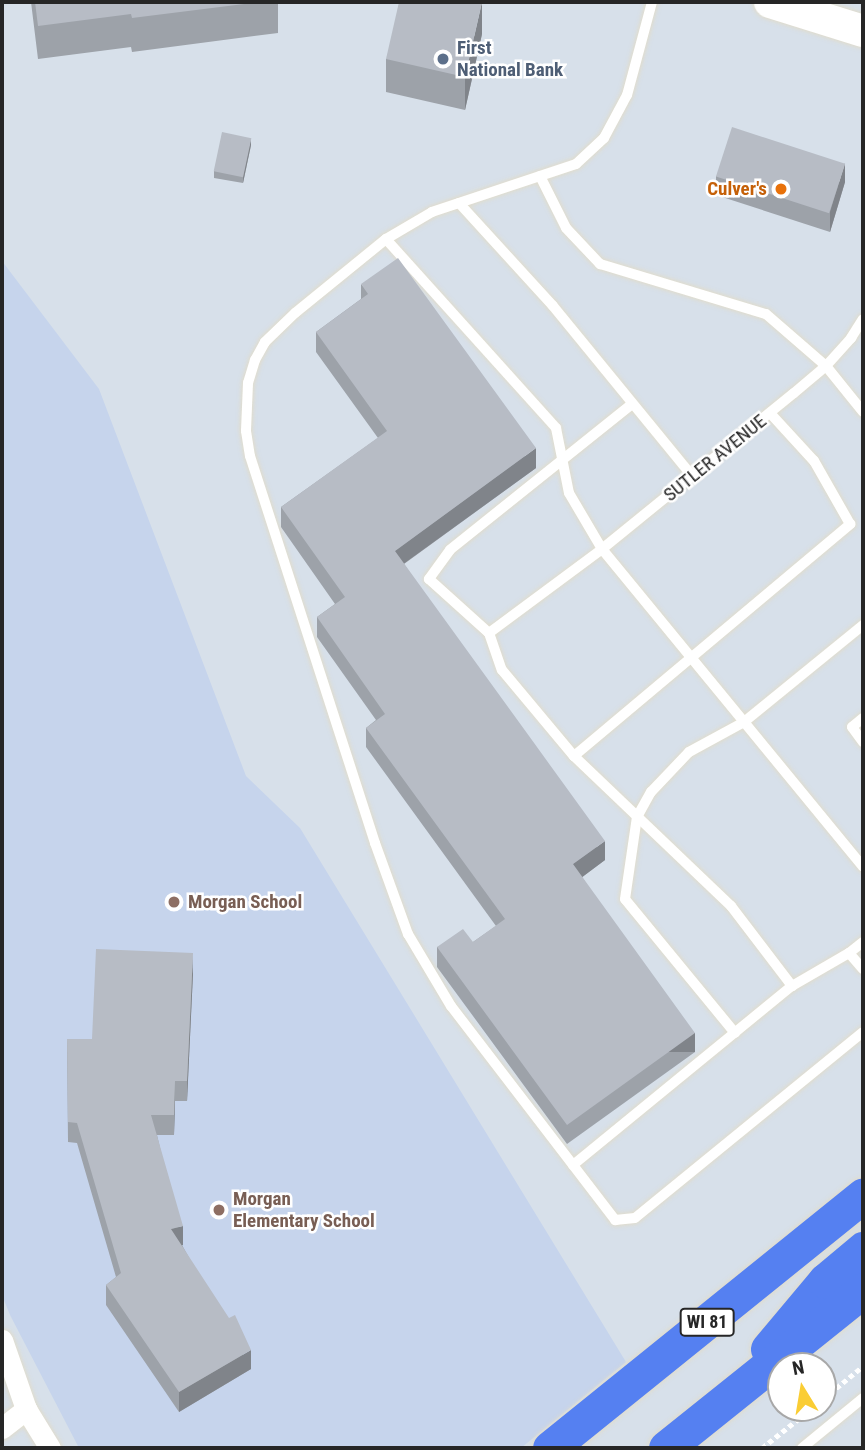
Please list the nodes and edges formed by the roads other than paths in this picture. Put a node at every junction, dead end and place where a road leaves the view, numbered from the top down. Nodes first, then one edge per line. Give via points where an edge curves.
1 (652, 2) edge
2 (770, 2) edge
3 (863, 31) edge
4 (540, 176) junction
5 (459, 203) junction
6 (386, 239) junction
7 (863, 318) edge
8 (826, 366) junction
9 (632, 404) junction
10 (863, 412) edge
11 (770, 413) junction
12 (560, 459) junction
13 (692, 476) junction
14 (602, 548) junction
15 (863, 625) edge
16 (489, 634) junction
17 (691, 657) junction
18 (863, 718) edge
19 (744, 722) junction
20 (863, 742) edge
21 (573, 756) junction
22 (637, 817) junction
23 (863, 867) edge
24 (863, 942) edge
25 (849, 953) junction
26 (863, 970) edge
27 (792, 986) junction
28 (863, 1032) edge
29 (735, 1033) junction
30 (573, 1165) junction
31 (863, 1195) edge
32 (863, 1249) edge
33 (863, 1290) edge
34 (2, 1340) edge
35 (731, 1396) junction
36 (863, 1398) edge
37 (26, 1409) junction
38 (2, 1428) edge
39 (50, 1448) edge
40 (550, 1448) edge
41 (666, 1448) edge
42 (802, 1448) edge

1 - 4 lane via 627,95 604,138 576,164
2 - 3 street
4 - 5 lane
4 - 8 lane via 566,228 600,264 766,314
5 - 6 lane via 432,212
5 - 9 lane
6 - 12 lane via 556,428
6 - 30 lane via 265,342 248,383 250,457 408,934 451,1006
7 - 8 lane, SUTLER AVENUE
8 - 10 lane
8 - 11 lane, SUTLER AVENUE
9 - 12 lane
9 - 13 lane
11 - 13 lane, SUTLER AVENUE
11 - 17 lane via 814,461 850,524
12 - 14 lane via 569,493
12 - 16 lane via 450,550 429,579
13 - 14 lane, SUTLER AVENUE
14 - 16 lane, SUTLER AVENUE
14 - 17 lane
15 - 19 lane
16 - 21 lane via 502,670
17 - 19 lane
17 - 21 lane
18 - 20 lane via 852,727
19 - 22 lane via 689,752 650,792
19 - 23 lane
21 - 22 lane
22 - 27 lane via 731,906
22 - 29 lane via 625,899
24 - 25 lane
25 - 26 lane
25 - 27 lane
27 - 29 lane
28 - 30 lane via 635,1218 615,1220
29 - 30 lane
31 - 40 main road, WI 81
32 - 35 main road via 794,1314
33 - 35 main road
34 - 37 street
35 - 41 main road
36 - 42 lane
37 - 38 street
37 - 39 street

